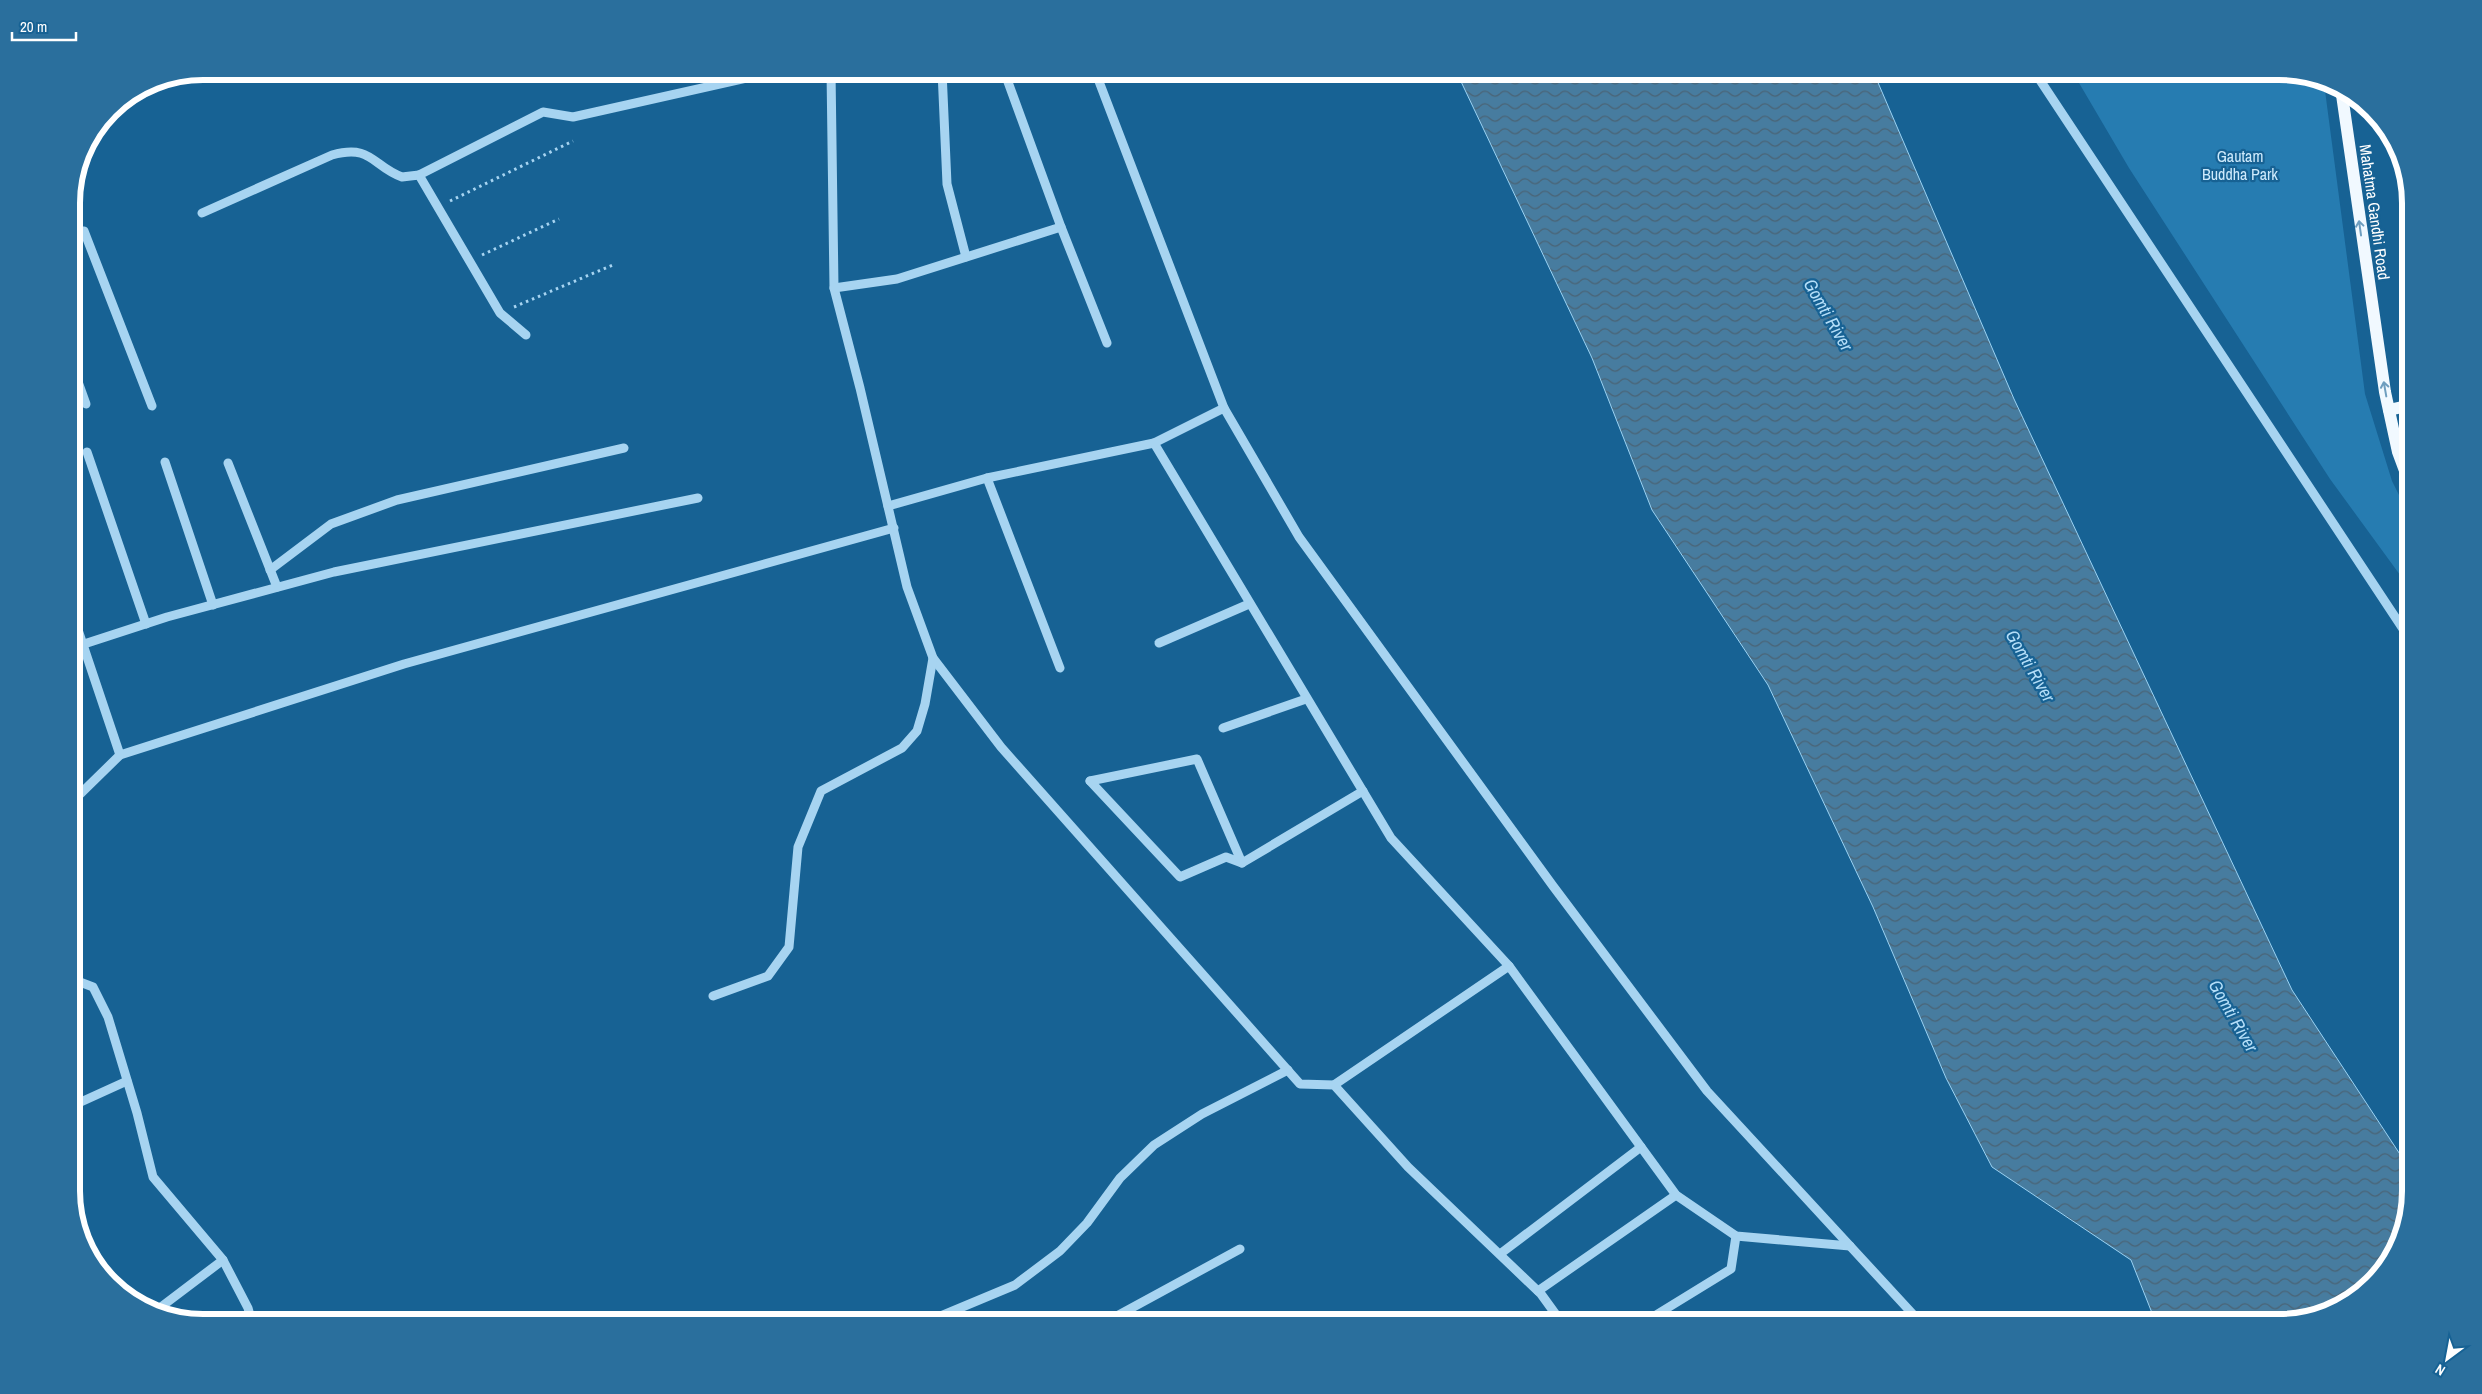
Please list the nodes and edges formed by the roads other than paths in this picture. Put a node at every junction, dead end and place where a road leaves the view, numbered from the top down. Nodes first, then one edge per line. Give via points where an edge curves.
1 (738, 80) edge
2 (831, 80) edge
3 (942, 80) edge
4 (1007, 80) edge
5 (1098, 80) edge
6 (2040, 80) edge
7 (2342, 99) edge
8 (418, 175) junction
9 (202, 212) dead end
10 (1060, 227) junction
11 (80, 230) edge
12 (966, 257) junction
13 (834, 288) junction
14 (526, 335) dead end
15 (1107, 343) dead end
16 (80, 387) edge
17 (86, 404) dead end
18 (152, 406) dead end
19 (1224, 408) junction
20 (2402, 408) edge
21 (2390, 410) junction
22 (1154, 444) junction
23 (624, 448) dead end
24 (87, 452) dead end
25 (165, 462) dead end
26 (228, 463) dead end
27 (2402, 464) edge
28 (987, 478) junction
29 (698, 498) dead end
30 (888, 506) junction
31 (894, 528) junction
32 (270, 570) junction
33 (277, 587) junction
34 (1249, 604) junction
35 (213, 605) junction
36 (146, 624) junction
37 (2402, 627) edge
38 (80, 641) edge
39 (1159, 643) dead end
40 (81, 645) junction
41 (933, 658) junction
42 (1060, 668) dead end
43 (1306, 699) junction
44 (1223, 728) dead end
45 (120, 755) junction
46 (1362, 791) junction
47 (80, 794) edge
48 (1242, 863) junction
49 (1509, 966) junction
50 (80, 982) edge
51 (713, 996) dead end
52 (1288, 1070) junction
53 (127, 1081) junction
54 (1334, 1085) junction
55 (80, 1102) edge
56 (1641, 1147) junction
57 (1676, 1195) junction
58 (1736, 1236) junction
59 (1850, 1246) junction
60 (1240, 1249) dead end
61 (1500, 1254) junction
62 (222, 1260) junction
63 (1538, 1291) junction
64 (161, 1307) edge
65 (250, 1314) edge
66 (945, 1314) edge
67 (1121, 1314) edge
68 (1555, 1314) edge
69 (1658, 1314) edge
70 (1913, 1314) edge

1 - 8 street via 573,117 543,112
2 - 13 street
3 - 12 street via 947,184
4 - 10 street
5 - 19 street
6 - 37 street
21 -> 7 main road, Mahatma Gandhi Road
8 - 9 street via 402,177 374,158 348,150
8 - 14 street via 500,313
10 - 12 street
10 - 15 street
11 - 18 street via 84,230
12 - 13 street via 898,279
13 - 30 street
16 - 17 street
19 - 22 street
19 - 59 street via 1299,537 1565,902 1707,1091
20 - 21 main road
21 - 27 main road, Mahatma Gandhi Road
22 - 28 street
22 - 34 street
23 - 32 street via 397,500 331,524
24 - 36 street
25 - 35 street
26 - 32 street
28 - 30 street
28 - 42 street
29 - 33 street via 334,572
30 - 31 street
31 - 41 street via 907,586
31 - 45 street via 404,664
32 - 33 street
33 - 35 street
34 - 39 street
34 - 43 street
35 - 36 street
36 - 40 street
38 - 40 street
40 - 45 street
41 - 51 street via 917,731 902,748 821,791 798,847 789,947 768,976
41 - 52 street via 1001,747
43 - 44 street
43 - 46 street
45 - 47 street
46 - 48 street
46 - 49 street via 1391,838
48 - 48 street via 1197,760 1090,781 1180,877 1226,856
49 - 54 street
49 - 56 street
50 - 53 street via 92,987 108,1017
52 - 54 street via 1300,1084
52 - 66 street via 1202,1114 1154,1145 1120,1178 1087,1223 1060,1251 1015,1284
53 - 55 street
53 - 62 street via 153,1177
54 - 61 street via 1408,1167
56 - 57 street
56 - 61 street
57 - 58 street
57 - 63 street
58 - 59 street
58 - 69 street via 1731,1269
59 - 70 street
60 - 67 street
61 - 63 street
62 - 64 street
62 - 65 street
63 - 68 street

